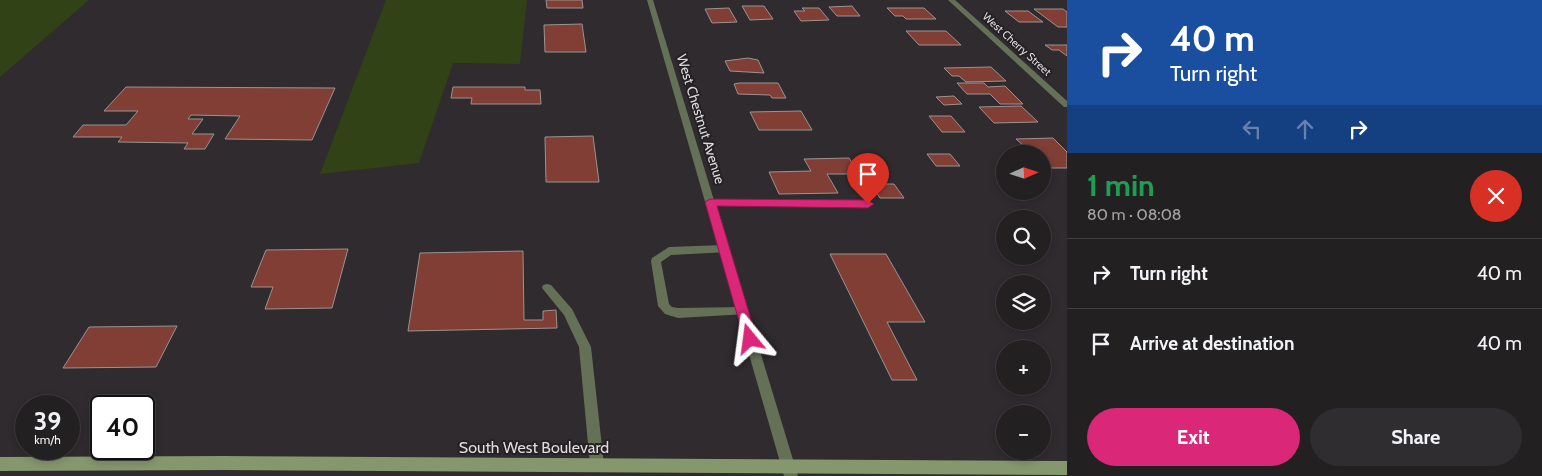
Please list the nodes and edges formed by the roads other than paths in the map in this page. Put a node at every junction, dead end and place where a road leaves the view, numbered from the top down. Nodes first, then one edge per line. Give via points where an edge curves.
1 (650, 0) edge
2 (952, 0) edge
3 (1067, 105) edge
4 (710, 202) junction
5 (868, 204) dead end
6 (724, 249) junction
7 (547, 288) dead end
8 (742, 311) junction
9 (0, 464) edge
10 (597, 465) junction
11 (1067, 468) edge
12 (790, 471) edge

1 - 4 street, West Chestnut Avenue
2 - 3 street, West Cherry Street
4 - 5 street
4 - 6 street, West Chestnut Avenue
6 - 8 street, West Chestnut Avenue
6 - 8 street via 669,251 656,261 664,306 678,313
7 - 10 street via 568,312 585,347
8 - 12 street, West Chestnut Avenue
9 - 10 main road, South West Boulevard
10 - 12 main road, South West Boulevard
11 - 12 main road, South West Boulevard

